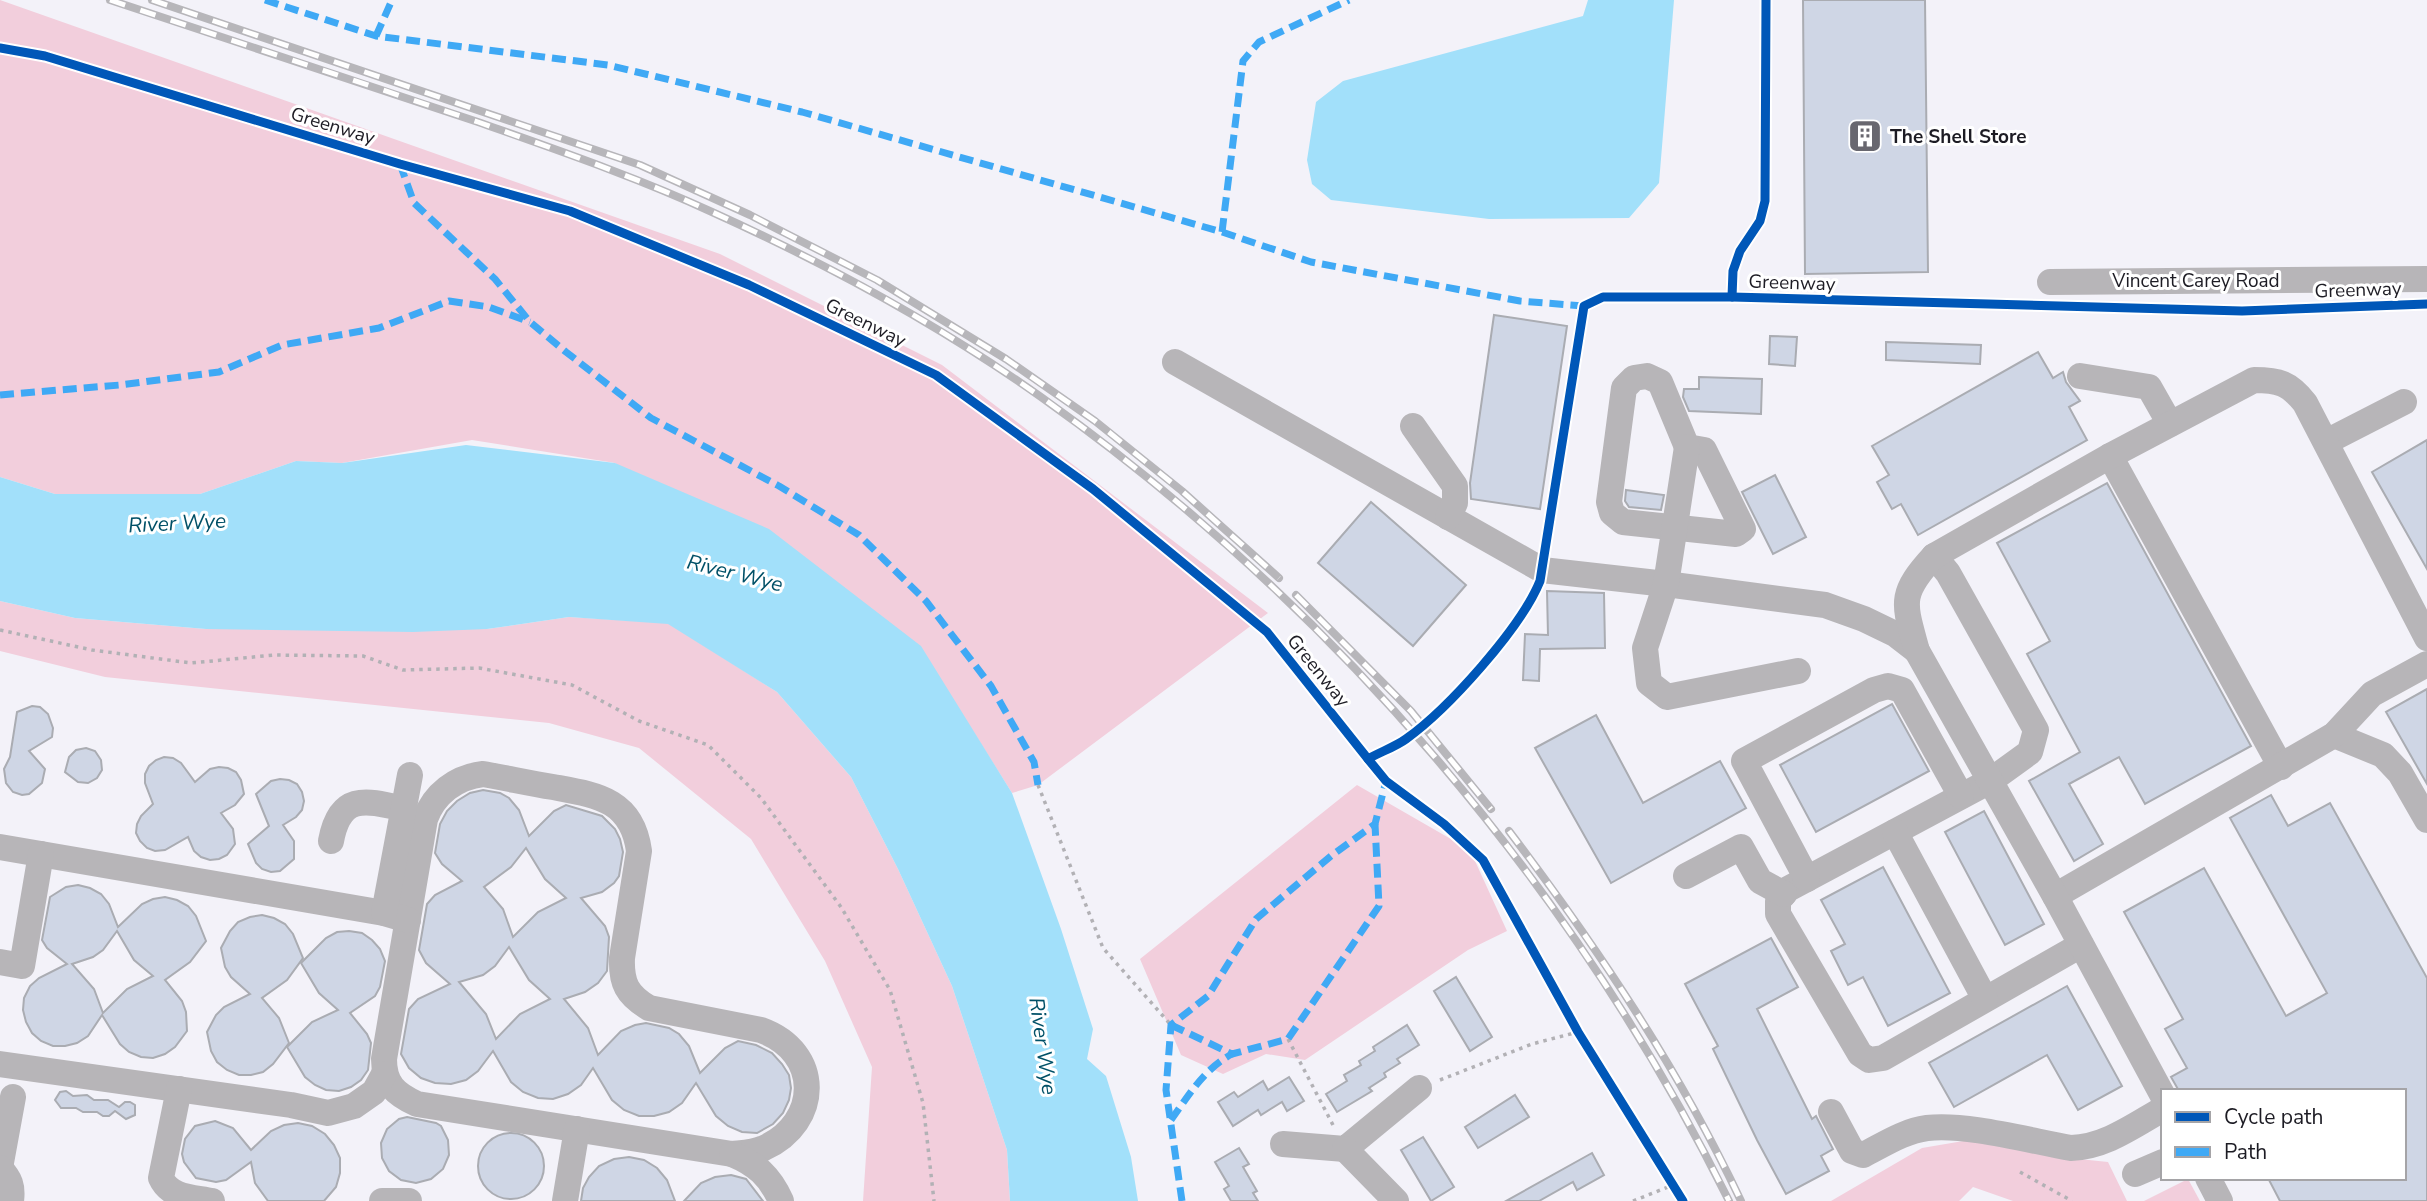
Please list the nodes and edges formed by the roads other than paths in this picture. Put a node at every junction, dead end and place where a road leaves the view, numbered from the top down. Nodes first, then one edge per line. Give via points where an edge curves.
1 (2427, 279) edge
2 (2050, 282) dead end
3 (1175, 362) dead end
4 (2080, 376) dead end
5 (2404, 402) dead end
6 (2170, 425) junction
7 (1413, 426) dead end
8 (2326, 442) junction
9 (1687, 447) junction
10 (2110, 456) junction
11 (1448, 517) junction
12 (1675, 527) junction
13 (1934, 556) junction
14 (1666, 583) junction
15 (2427, 638) edge
16 (1917, 651) junction
17 (2427, 664) edge
18 (1798, 671) dead end
19 (2334, 735) junction
20 (2281, 768) junction
21 (410, 775) dead end
22 (1990, 781) junction
23 (1961, 796) junction
24 (404, 809) junction
25 (2427, 820) edge
26 (1895, 832) junction
27 (331, 841) dead end
28 (0, 847) edge
29 (41, 854) junction
30 (1686, 876) dead end
31 (1807, 879) junction
32 (1784, 894) junction
33 (2055, 896) junction
34 (396, 916) junction
35 (2081, 945) junction
36 (0, 962) edge
37 (1985, 999) junction
38 (0, 1065) edge
39 (384, 1074) junction
40 (1419, 1088) road end
41 (179, 1090) junction
42 (2161, 1092) edge
43 (13, 1097) dead end
44 (2161, 1110) edge
45 (1831, 1112) dead end
46 (577, 1129) junction
47 (1283, 1144) dead end
48 (1345, 1149) junction
49 (732, 1154) junction
50 (2161, 1163) edge
51 (0, 1168) edge
52 (2135, 1174) dead end
53 (2209, 1180) edge
54 (11, 1201) edge
55 (212, 1201) edge
56 (382, 1201) edge
57 (409, 1201) edge
58 (565, 1201) edge
59 (781, 1201) edge
60 (1396, 1201) edge
61 (2220, 1201) edge

1 - 2 street, Vincent Carey Road
3 - 11 street
4 - 6 street via 2149,387
5 - 8 street
6 - 8 street via 2253,380 2274,380 2294,389
6 - 10 street
7 - 11 street via 1455,486 1455,503
8 - 15 street
9 - 12 street
9 - 12 street via 1704,450 1743,529 1736,534
9 - 12 street via 1660,382 1647,376 1634,378 1624,388 1609,502 1612,513 1623,522
10 - 13 street
10 - 20 street
11 - 14 street via 1542,570
12 - 14 street
13 - 16 street via 1914,578 1905,607
13 - 22 street via 2036,730 2030,752
14 - 16 street via 1825,605 1895,634
14 - 18 street via 1645,648 1649,683 1667,697
16 - 22 street
17 - 19 street via 2372,694
19 - 20 street
19 - 25 street via 2383,755 2400,773
20 - 33 street
21 - 24 street
22 - 23 street
22 - 33 street
23 - 26 street
23 - 31 street via 1902,690 1888,686 1874,690 1744,761
24 - 27 street via 360,801 345,807 335,822
24 - 34 street
26 - 31 street
26 - 37 street
28 - 29 street
29 - 34 street
29 - 36 street via 22,966
30 - 32 street via 1741,847 1760,881
31 - 32 street
32 - 37 street via 1777,901 1778,914 1860,1054 1869,1060 1883,1058
33 - 35 street
34 - 39 street
34 - 49 street via 430,805 458,782 483,774 605,799 630,821 639,851 622,958 621,976 627,989 638,1002 660,1012 773,1035 805,1069 806,1099 790,1129 764,1148
35 - 37 street
35 - 42 street
38 - 41 street
39 - 41 street via 374,1092 354,1106 328,1113
39 - 46 street via 390,1087 417,1104
40 - 48 street
41 - 55 street via 161,1178 174,1194
43 - 51 street
44 - 45 street via 2090,1148 1951,1127 1908,1133 1863,1155 1852,1151
46 - 49 street
46 - 58 street
47 - 48 street
48 - 60 street
49 - 59 street via 761,1169
50 - 52 street
51 - 54 street via 10,1179
53 - 61 street
56 - 57 street

